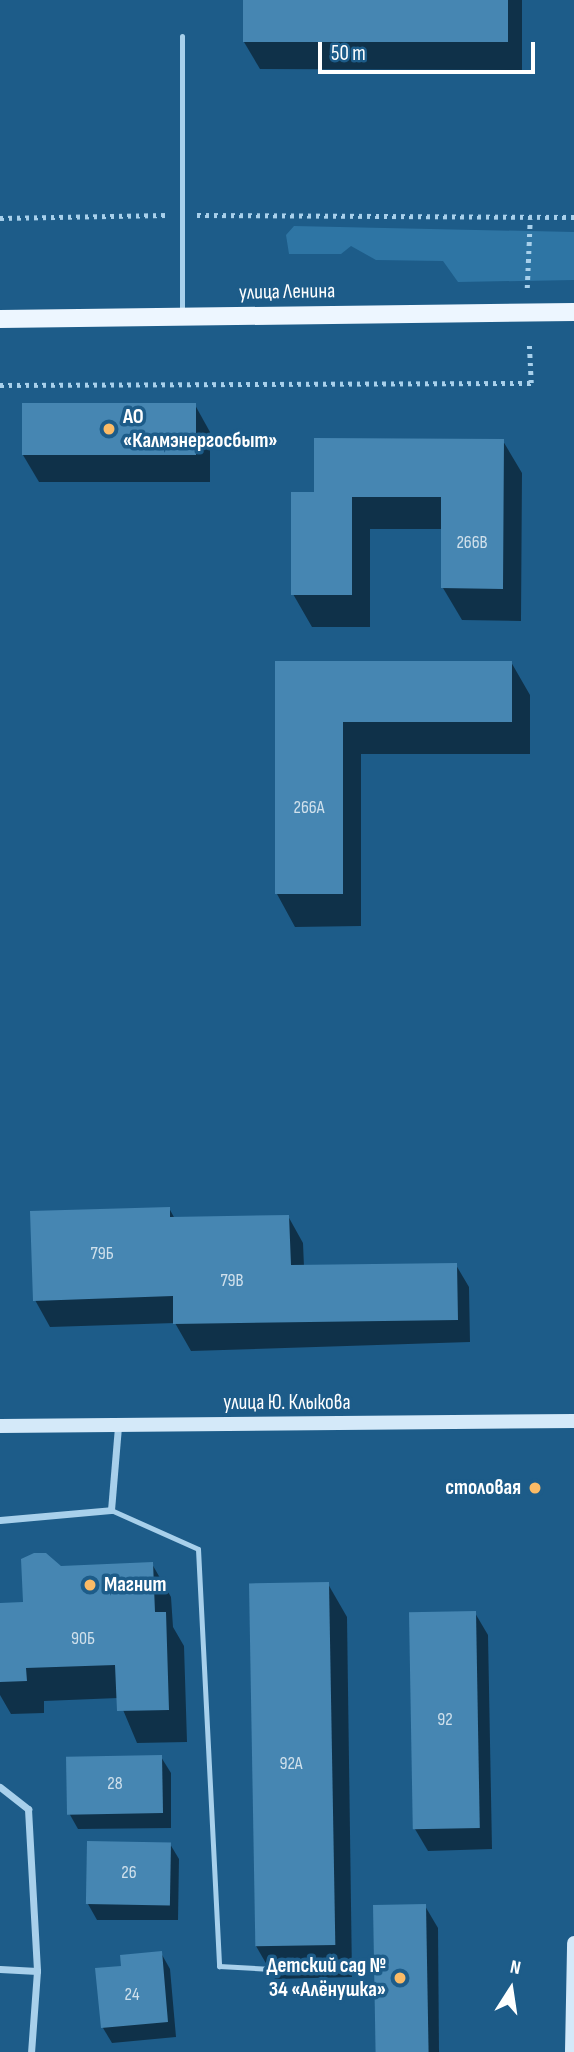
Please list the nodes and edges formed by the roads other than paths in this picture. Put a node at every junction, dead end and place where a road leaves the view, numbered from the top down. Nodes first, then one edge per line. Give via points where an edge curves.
1 (181, 36) dead end
2 (574, 312) edge
3 (182, 316) junction
4 (0, 319) edge
5 (574, 1421) edge
6 (118, 1425) junction
7 (0, 1426) edge
8 (111, 1510) junction
9 (0, 1520) edge
10 (0, 1787) edge
11 (574, 1944) edge
12 (0, 1969) edge
13 (37, 1970) junction
14 (288, 1970) dead end
15 (31, 2052) edge
16 (572, 2052) edge

1 - 3 lane
2 - 3 main road, улица Ленина
3 - 4 main road, улица Ленина
5 - 6 main road, улица Ю. Клыкова
6 - 7 main road, улица Ю. Клыкова
6 - 8 street
8 - 9 street
8 - 14 lane via 198,1549 219,1966
10 - 13 street via 28,1809
11 - 16 main road
12 - 13 street
13 - 15 street

